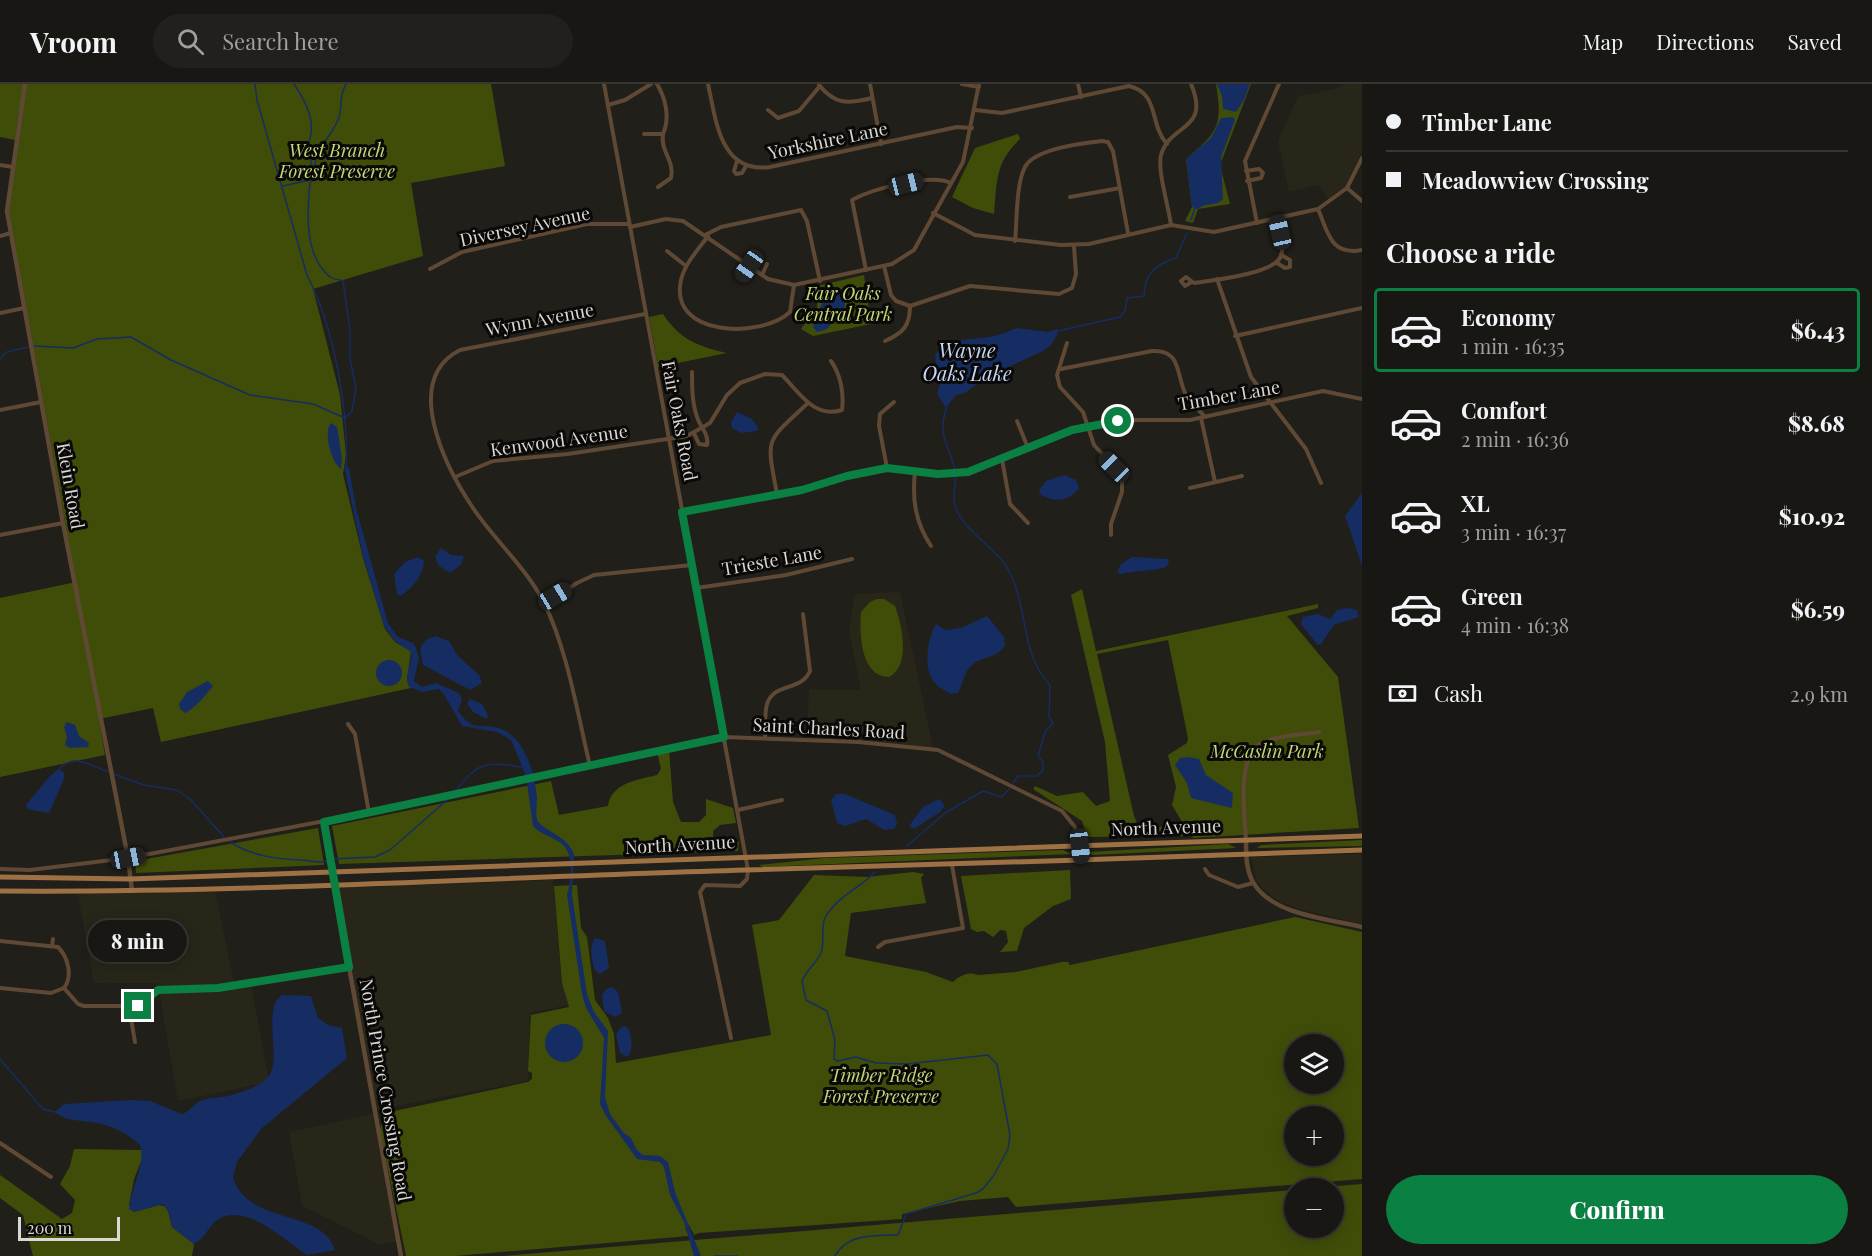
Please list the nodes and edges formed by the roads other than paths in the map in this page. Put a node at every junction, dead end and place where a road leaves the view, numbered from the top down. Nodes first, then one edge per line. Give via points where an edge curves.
1 (25, 84) edge
2 (604, 84) edge
3 (651, 84) edge
4 (657, 84) edge
5 (708, 84) edge
6 (870, 84) edge
7 (962, 84) edge
8 (1078, 84) edge
9 (1191, 84) edge
10 (1279, 84) edge
11 (819, 85) edge
12 (979, 85) edge
13 (1129, 85) edge
14 (1081, 97) junction
15 (872, 98) junction
16 (608, 105) junction
17 (768, 110) dead end
18 (975, 110) junction
19 (972, 128) junction
20 (644, 134) dead end
21 (663, 134) junction
22 (881, 144) junction
23 (1167, 144) junction
24 (1362, 158) edge
25 (737, 161) junction
26 (0, 165) edge
27 (746, 165) junction
28 (13, 167) junction
29 (1246, 171) junction
30 (1247, 181) junction
31 (951, 183) junction
32 (658, 187) dead end
33 (1120, 188) junction
34 (1347, 188) junction
35 (1070, 197) dead end
36 (1362, 201) edge
37 (1317, 208) junction
38 (933, 213) junction
39 (1277, 219) junction
40 (1257, 223) junction
41 (1171, 225) junction
42 (630, 226) junction
43 (11, 233) junction
44 (1128, 233) junction
45 (0, 236) edge
46 (707, 236) junction
47 (1015, 241) junction
48 (1074, 246) junction
49 (1362, 250) edge
50 (667, 251) dead end
51 (1281, 255) junction
52 (1277, 263) junction
53 (767, 264) dead end
54 (686, 266) junction
55 (749, 266) junction
56 (884, 266) junction
57 (430, 269) dead end
58 (866, 270) junction
59 (762, 275) junction
60 (741, 277) dead end
61 (1217, 279) junction
62 (820, 281) junction
63 (1190, 283) dead end
64 (794, 285) junction
65 (910, 306) junction
66 (24, 308) junction
67 (1362, 308) edge
68 (0, 313) edge
69 (645, 314) junction
70 (1235, 336) junction
71 (885, 341) dead end
72 (1067, 342) dead end
73 (831, 361) dead end
74 (1060, 370) junction
75 (692, 372) dead end
76 (1362, 399) edge
77 (41, 402) junction
78 (894, 402) dead end
79 (808, 403) junction
80 (1269, 403) junction
81 (0, 410) edge
82 (1203, 418) junction
83 (1017, 421) dead end
84 (1089, 425) junction
85 (703, 429) junction
86 (694, 433) junction
87 (669, 439) junction
88 (1028, 448) junction
89 (1002, 459) junction
90 (887, 468) junction
91 (915, 471) junction
92 (1242, 476) dead end
93 (455, 477) junction
94 (1215, 482) junction
95 (1321, 483) dead end
96 (1190, 488) dead end
97 (777, 495) junction
98 (682, 512) junction
99 (63, 523) junction
100 (1028, 523) dead end
101 (0, 535) edge
102 (1112, 535) dead end
103 (931, 546) dead end
104 (852, 559) dead end
105 (692, 565) junction
106 (696, 588) junction
107 (545, 604) junction
108 (803, 614) dead end
109 (348, 724) dead end
110 (1319, 732) dead end
111 (724, 737) junction
112 (765, 738) junction
113 (591, 766) junction
114 (782, 800) dead end
115 (738, 810) junction
116 (369, 813) junction
117 (324, 822) junction
118 (1362, 836) edge
119 (1246, 841) junction
120 (1080, 846) junction
121 (1362, 850) edge
122 (1246, 853) junction
123 (746, 857) junction
124 (128, 858) junction
125 (1082, 859) junction
126 (952, 865) junction
127 (0, 869) edge
128 (1205, 869) dead end
129 (748, 870) junction
130 (332, 872) junction
131 (0, 877) edge
132 (130, 879) junction
133 (1253, 883) junction
134 (335, 886) junction
135 (0, 891) edge
136 (132, 891) junction
137 (1362, 927) edge
138 (53, 939) dead end
139 (0, 941) edge
140 (52, 946) junction
141 (878, 947) dead end
142 (349, 967) junction
143 (0, 988) edge
144 (64, 988) junction
145 (129, 1007) junction
146 (730, 1038) dead end
147 (135, 1042) dead end
148 (0, 1143) edge
149 (51, 1177) dead end
150 (401, 1256) edge

1 - 28 street, Klein Road
2 - 16 street, Fair Oaks Road
3 - 16 street
4 - 21 street via 666,108
5 - 25 street via 721,140
6 - 15 street
7 - 12 street
8 - 14 street
9 - 23 street via 1196,115
10 - 29 street via 1246,155
11 - 15 street via 841,103
11 - 17 street via 801,109 789,116 776,117
12 - 18 street
13 - 14 street
13 - 23 street via 1142,90 1150,99 1156,130
14 - 18 street via 999,114
15 - 22 street
16 - 42 street, Fair Oaks Road
18 - 19 street
19 - 22 street, Yorkshire Lane via 957,126
19 - 31 street via 966,154
20 - 21 street
21 - 32 street via 663,147 672,171 668,182
22 - 27 street, Yorkshire Lane via 770,167
23 - 41 street via 1160,163
24 - 34 street
25 - 27 street, Yorkshire Lane
25 - 27 street via 736,174
26 - 28 street
28 - 43 street, Klein Road via 7,209
29 - 30 street
29 - 30 street via 1258,169 1263,173 1261,178
30 - 40 street
31 - 38 street
31 - 58 street via 928,179 852,200
33 - 35 street
33 - 44 street
33 - 47 street via 1108,142 1038,154 1022,171
34 - 36 street
34 - 37 street
37 - 39 street
37 - 49 street via 1338,249
38 - 47 street via 975,235
38 - 56 street via 914,250
39 - 40 street
39 - 51 street via 1283,245
40 - 41 street via 1210,232
41 - 44 street
42 - 46 street, Diversey Avenue via 672,218
42 - 57 street, Diversey Avenue via 587,224 462,252
42 - 69 street, Fair Oaks Road
43 - 45 street
43 - 66 street, Klein Road
44 - 48 street
46 - 54 street
46 - 55 street, Diversey Avenue
46 - 62 street via 721,227 801,210
47 - 48 street
48 - 65 street via 1074,290 1059,294 970,286
50 - 54 street
51 - 52 street
51 - 52 street via 1290,260 1290,267
52 - 61 street via 1270,268
53 - 59 street
54 - 64 street via 680,288 685,306 696,319 723,329 742,329 781,319 790,312
55 - 59 street, Diversey Avenue
55 - 60 street
56 - 58 street
56 - 65 street via 891,295 896,302
58 - 62 street
59 - 64 street, Diversey Avenue
61 - 63 street
61 - 70 street
62 - 64 street
65 - 71 street via 906,328
66 - 68 street
66 - 77 street, Klein Road
67 - 70 street
69 - 87 street, Fair Oaks Road
69 - 93 street, Wynn Avenue via 469,347 444,361 432,380 430,397 437,430
70 - 80 street via 1251,377
72 - 74 street
73 - 79 street via 839,377 842,410 830,413
74 - 82 street via 1162,351 1176,362 1185,394
74 - 84 street via 1057,375 1062,390 1083,412
75 - 85 street via 695,411
76 - 80 street, Timber Lane via 1327,391
77 - 81 street
77 - 99 street, Klein Road
78 - 90 street via 880,414
79 - 85 street via 782,375 752,377 732,390 716,417
79 - 97 street via 782,426 772,441 770,453
80 - 82 street, Timber Lane
80 - 95 street via 1302,442
82 - 84 street, Timber Lane
82 - 94 street
83 - 88 street
84 - 88 street, Timber Lane
84 - 102 street via 1094,445 1122,481
85 - 86 street, Kenwood Avenue
85 - 86 street via 707,445 699,444
86 - 87 street, Kenwood Avenue
87 - 93 street, Kenwood Avenue via 492,461
87 - 98 street, Fair Oaks Road
88 - 89 street, Timber Lane
89 - 91 street, Timber Lane via 956,474
89 - 100 street via 1010,504
90 - 91 street, Timber Lane
90 - 97 street, Timber Lane
91 - 103 street via 915,508
92 - 94 street
93 - 107 street via 474,510
94 - 96 street
97 - 98 street, Timber Lane
98 - 105 street, Fair Oaks Road
99 - 101 street
99 - 124 street, Klein Road
104 - 106 street, Trieste Lane via 786,575
105 - 106 street, Fair Oaks Road
105 - 107 street via 594,575
106 - 111 street, Fair Oaks Road
107 - 113 street
108 - 112 street via 811,668 801,683 771,696 766,708
109 - 116 street via 355,734
110 - 119 street via 1269,741 1252,750 1245,772
111 - 112 street, Saint Charles Road
111 - 113 street, Saint Charles Road
111 - 115 street, Fair Oaks Road
112 - 120 street, Saint Charles Road via 938,750 1062,811 1072,821
113 - 116 street, Saint Charles Road
114 - 115 street
115 - 123 street, Fair Oaks Road
116 - 117 street, Saint Charles Road
117 - 124 street, Saint Charles Road
117 - 130 street, North Prince Crossing Road
118 - 119 main road, North Avenue
119 - 120 main road, North Avenue
119 - 122 street
120 - 123 main road, North Avenue
120 - 125 street, Saint Charles Road
121 - 122 main road, North Avenue
122 - 125 main road, North Avenue
122 - 133 street
123 - 129 street, Fair Oaks Road
123 - 130 main road, North Avenue
124 - 127 street, Saint Charles Road via 30,870
124 - 132 street, Klein Road
125 - 126 main road, North Avenue
126 - 129 main road, North Avenue
126 - 141 street via 963,928 885,942
128 - 133 street via 1209,875 1238,887
129 - 134 main road, North Avenue
129 - 146 street via 747,879 740,886 705,885 700,892
130 - 132 main road, North Avenue
130 - 134 street, North Prince Crossing Road
131 - 132 main road, North Avenue
132 - 136 street, Klein Road
133 - 137 street via 1282,906
134 - 136 main road, North Avenue
134 - 142 street, North Prince Crossing Road
135 - 136 main road, North Avenue
138 - 140 street
139 - 140 street
140 - 144 street via 66,957 69,979
142 - 145 street via 218,988 158,990 144,1003
142 - 150 street, North Prince Crossing Road
143 - 144 street via 51,993
144 - 145 street via 84,1006
145 - 147 street
148 - 149 street

